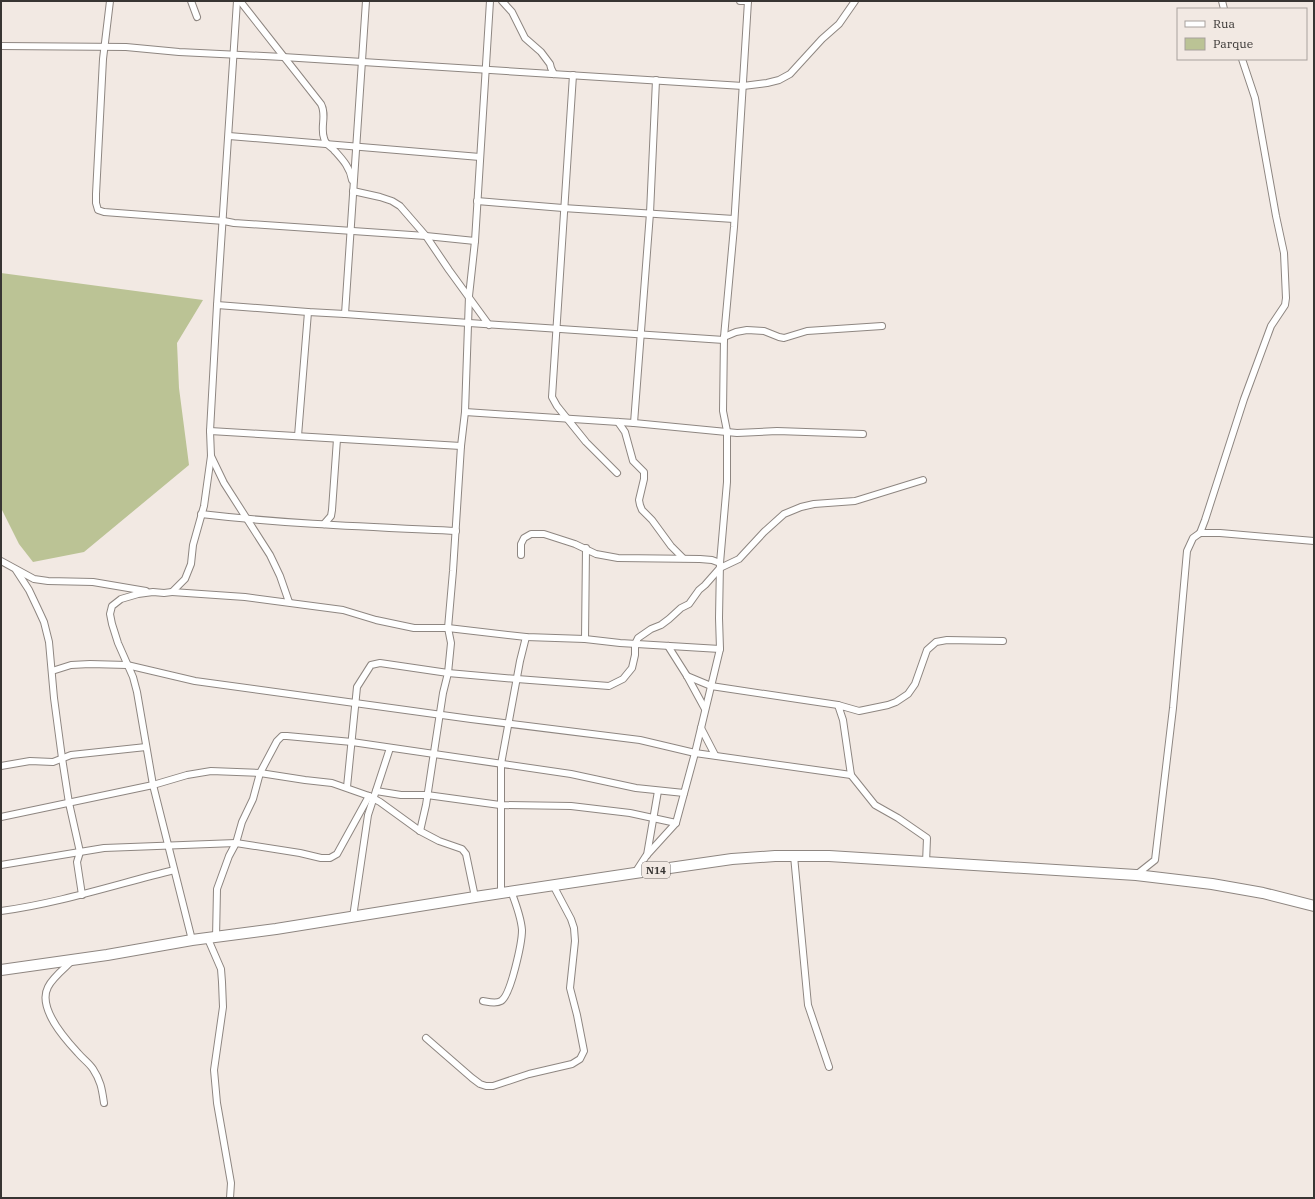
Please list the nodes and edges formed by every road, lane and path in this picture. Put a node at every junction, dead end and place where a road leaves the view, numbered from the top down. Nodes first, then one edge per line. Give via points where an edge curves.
1 (110, 1) edge
2 (191, 1) edge
3 (237, 1) edge
4 (240, 1) edge
5 (366, 1) edge
6 (490, 1) edge
7 (502, 1) edge
8 (740, 1) edge
9 (748, 1) edge
10 (855, 1) edge
11 (197, 17) dead end
12 (1, 46) edge
13 (106, 47) junction
14 (234, 55) junction
15 (283, 57) junction
16 (1242, 60) edge
17 (362, 62) junction
18 (485, 69) junction
19 (554, 74) junction
20 (573, 75) junction
21 (656, 80) junction
22 (743, 86) junction
23 (229, 136) junction
24 (327, 144) junction
25 (356, 146) junction
26 (480, 157) junction
27 (353, 188) junction
28 (477, 201) junction
29 (563, 208) junction
30 (650, 213) junction
31 (734, 219) junction
32 (224, 221) junction
33 (351, 231) junction
34 (426, 236) junction
35 (475, 241) junction
36 (469, 296) junction
37 (217, 305) junction
38 (308, 312) junction
39 (345, 314) junction
40 (469, 323) junction
41 (489, 325) junction
42 (882, 326) dead end
43 (556, 329) junction
44 (640, 335) junction
45 (724, 339) junction
46 (465, 412) junction
47 (568, 419) junction
48 (618, 422) junction
49 (634, 423) junction
50 (210, 431) junction
51 (727, 431) junction
52 (863, 434) dead end
53 (298, 436) junction
54 (337, 439) junction
55 (461, 446) junction
56 (211, 456) junction
57 (617, 473) dead end
58 (923, 480) dead end
59 (202, 514) junction
60 (247, 519) junction
61 (324, 524) junction
62 (456, 531) junction
63 (1200, 533) junction
64 (1314, 541) edge
65 (586, 548) junction
66 (521, 555) dead end
67 (683, 558) junction
68 (1, 561) edge
69 (720, 566) junction
70 (16, 570) junction
71 (153, 592) junction
72 (172, 592) junction
73 (289, 602) junction
74 (448, 628) junction
75 (526, 637) junction
76 (585, 639) junction
77 (1003, 641) dead end
78 (635, 644) junction
79 (668, 646) junction
80 (720, 649) junction
81 (127, 665) junction
82 (52, 671) junction
83 (448, 673) junction
84 (687, 676) junction
85 (517, 679) junction
86 (711, 686) junction
87 (355, 703) junction
88 (838, 705) junction
89 (705, 709) junction
90 (440, 715) junction
91 (508, 724) junction
92 (701, 728) junction
93 (352, 742) junction
94 (146, 746) junction
95 (390, 748) junction
96 (695, 753) junction
97 (433, 755) junction
98 (715, 755) junction
99 (62, 758) junction
100 (501, 764) junction
101 (1, 766) edge
102 (260, 773) junction
103 (851, 775) junction
104 (154, 785) junction
105 (347, 787) junction
106 (376, 791) junction
107 (658, 791) junction
108 (684, 793) junction
109 (427, 795) junction
110 (371, 797) junction
111 (69, 803) junction
112 (500, 805) junction
113 (1, 817) edge
114 (654, 817) junction
115 (676, 823) junction
116 (420, 831) junction
117 (236, 843) junction
118 (169, 846) junction
119 (80, 852) junction
120 (646, 856) junction
121 (794, 856) junction
122 (926, 863) junction
123 (1, 865) edge
124 (174, 870) junction
125 (635, 873) junction
126 (1136, 875) junction
127 (553, 885) junction
128 (506, 892) junction
129 (82, 895) junction
130 (475, 897) junction
131 (1314, 906) edge
132 (1, 911) edge
133 (353, 916) junction
134 (212, 938) junction
135 (192, 940) junction
136 (74, 959) junction
137 (1, 970) edge
138 (483, 1001) dead end
139 (426, 1038) dead end
140 (829, 1067) dead end
141 (104, 1103) dead end
142 (230, 1198) edge

1 - 13 street
2 - 11 street
3 - 14 street
4 - 15 street
5 - 17 street
6 - 18 street
7 - 19 street via 512,12 525,38 541,52
8 - 9 street
9 - 22 street
10 - 22 street via 839,24 790,74 779,80
12 - 13 street
13 - 14 street
13 - 32 street via 103,59 96,194 98,210
14 - 15 street
14 - 23 street
15 - 17 street
15 - 24 street via 324,109 324,139
16 - 63 street via 1255,98 1284,253 1286,298 1285,305 1271,326 1244,399
17 - 18 street
17 - 25 street
18 - 19 street
18 - 26 street
19 - 20 street
20 - 21 street
20 - 29 street
21 - 22 street
21 - 30 street
22 - 31 street
23 - 24 street
23 - 32 street
24 - 25 street
24 - 27 street via 347,164
25 - 26 street
25 - 27 street
26 - 28 street
27 - 33 street
27 - 34 street via 400,206
28 - 29 street
28 - 35 street
29 - 30 street
29 - 43 street
30 - 31 street
30 - 44 street
31 - 45 street
32 - 33 street
32 - 37 street
33 - 34 street
33 - 39 street
34 - 35 street
34 - 36 street
35 - 36 street
36 - 40 street
36 - 41 street
37 - 38 street
37 - 50 street
38 - 39 street
38 - 53 street
39 - 40 street
40 - 41 street
40 - 46 street
41 - 43 street
42 - 45 street via 807,331 784,338 764,331 747,330 736,332
43 - 44 street
43 - 47 street via 552,397
44 - 45 street
44 - 49 street
45 - 51 street via 723,411
46 - 47 street
46 - 55 street
47 - 48 street
47 - 57 street via 586,442
48 - 49 street
48 - 67 street via 625,432 634,461 644,472 639,500 642,510
49 - 51 street
50 - 53 street
50 - 56 street
51 - 52 street
51 - 69 street via 726,503
53 - 54 street
54 - 55 street
54 - 61 street via 332,510
55 - 62 street
56 - 59 street
56 - 60 street via 224,483
58 - 69 street via 855,501 814,504 784,514 739,559
59 - 60 street
59 - 72 street via 193,545 191,564 185,579
60 - 61 street
60 - 73 street via 270,555
61 - 62 street
62 - 74 street
63 - 64 street
63 - 126 street via 1193,538 1187,551 1173,708 1155,860
65 - 66 street via 544,534 531,534 524,538 521,544
65 - 67 street via 596,554 618,558
65 - 76 street
67 - 69 street via 712,560
68 - 70 street
69 - 78 street via 689,604 638,638
69 - 80 street
70 - 71 street via 34,579 93,582
70 - 82 street via 44,622
71 - 72 street
71 - 81 street via 121,599 112,606 112,624
72 - 73 street
73 - 74 street via 343,610 414,628
74 - 75 street
74 - 83 street
75 - 76 street
75 - 85 street
76 - 78 street
77 - 88 street via 936,642 927,650 915,684 908,694 896,702 859,711
78 - 79 street
78 - 85 street via 632,668 623,679 609,686
79 - 80 street
79 - 84 street
80 - 86 street
81 - 82 street via 71,665
81 - 87 street via 196,681
81 - 94 street via 133,677
82 - 99 street
83 - 85 street
83 - 87 street via 380,663 371,665 357,687
83 - 90 street
84 - 86 street
84 - 89 street
85 - 91 street
86 - 88 street
86 - 89 street
87 - 90 street
87 - 93 street
88 - 103 street via 843,720
89 - 92 street
90 - 91 street
90 - 97 street
91 - 96 street via 640,740
91 - 100 street
92 - 96 street
92 - 98 street
93 - 95 street
93 - 102 street via 282,736
93 - 105 street
94 - 99 street
94 - 104 street
95 - 97 street
95 - 106 street
96 - 98 street
96 - 108 street
97 - 100 street
97 - 109 street
98 - 103 street
99 - 101 street via 53,762 30,761
99 - 111 street
100 - 107 street via 571,774
100 - 112 street
102 - 104 street via 211,771
102 - 105 street
102 - 117 street
103 - 122 street via 875,805 927,838
104 - 111 street
104 - 118 street
105 - 110 street
106 - 109 street via 401,795
106 - 110 street
107 - 108 street
107 - 114 street
108 - 115 street
109 - 112 street
109 - 116 street
110 - 116 street
110 - 117 street via 337,854 330,858
110 - 133 street
111 - 113 street
111 - 119 street
112 - 114 street via 571,806
112 - 128 street
114 - 115 street
114 - 120 street
115 - 120 street
116 - 130 street via 462,849 466,854
117 - 118 street
117 - 134 street via 217,889
118 - 119 street via 104,848
118 - 124 street
119 - 123 street
119 - 129 street via 77,862
120 - 125 street
121 - 122 main road, N14
121 - 125 main road, N14 via 732,859
121 - 140 street via 808,1005
122 - 126 main road, N14
124 - 129 street
124 - 135 street
125 - 127 main road, N14
126 - 131 main road, N14 via 1212,884
127 - 128 main road, N14
127 - 139 street via 574,928 570,988 584,1051 580,1059 572,1064 486,1086 472,1078
128 - 130 main road, N14
128 - 138 street via 519,916 522,932 519,955 503,1000 496,1003
129 - 132 street
130 - 133 main road, N14
133 - 134 main road, N14
134 - 135 main road, N14
134 - 142 street via 220,969 223,1007 214,1070 217,1103 232,1183
135 - 136 main road, N14
136 - 137 main road, N14
136 - 141 street via 47,988 45,1000 55,1026 92,1067 101,1081

